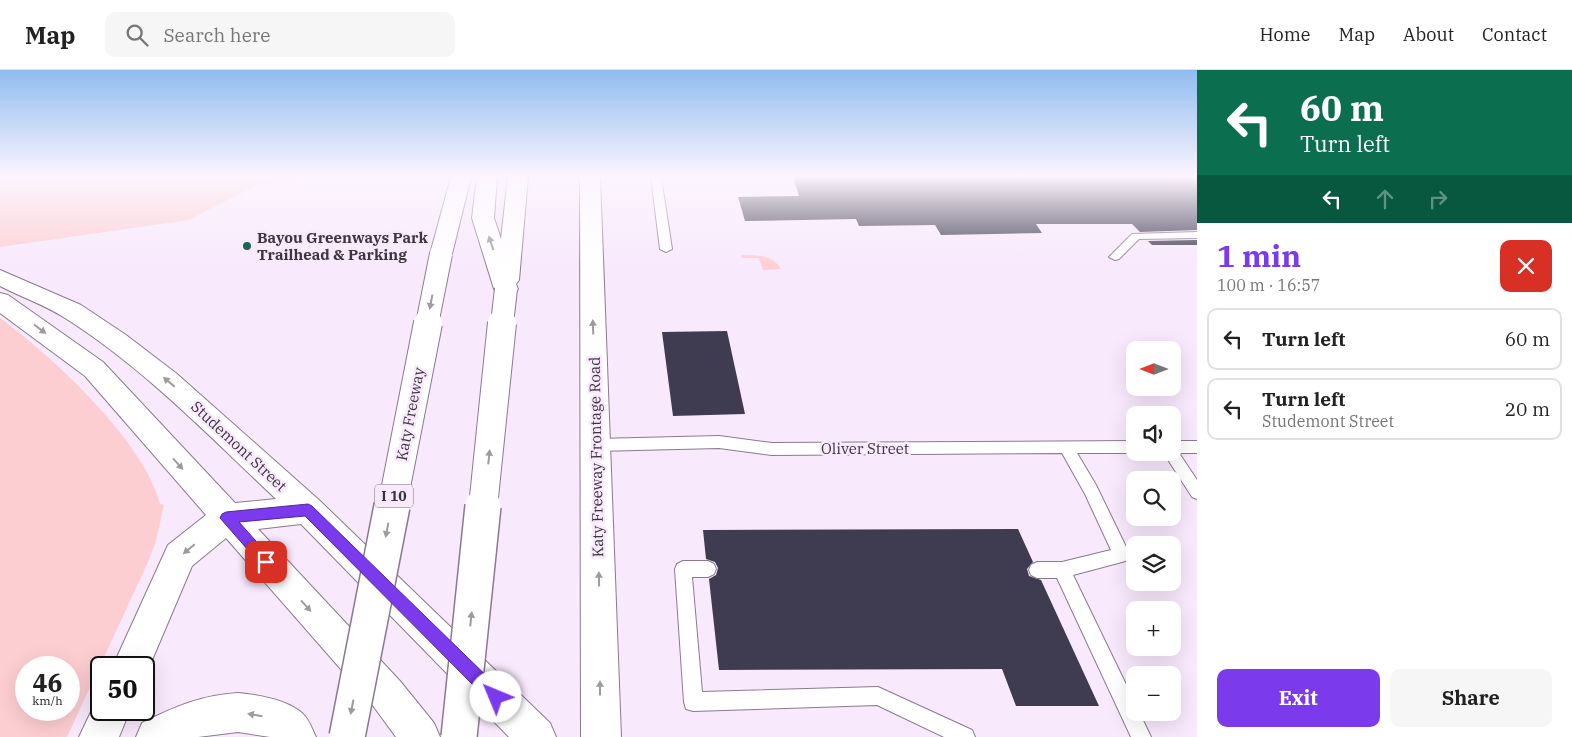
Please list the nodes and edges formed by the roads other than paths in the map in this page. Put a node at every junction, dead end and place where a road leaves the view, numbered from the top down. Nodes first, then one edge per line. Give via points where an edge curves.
1 (444, 208) edge
2 (453, 208) edge
3 (484, 208) edge
4 (515, 208) edge
5 (590, 208) edge
6 (660, 208) edge
7 (1197, 235) edge
8 (666, 249) dead end
9 (441, 254) junction
10 (1115, 257) dead end
11 (0, 276) edge
12 (506, 289) junction
13 (0, 301) edge
14 (596, 445) junction
15 (1126, 447) edge
16 (1181, 447) edge
17 (1197, 447) edge
18 (1066, 448) junction
19 (1176, 461) edge
20 (1197, 492) edge
21 (308, 510) junction
22 (226, 518) junction
23 (708, 569) dead end
24 (1037, 570) dead end
25 (1062, 570) junction
26 (135, 656) edge
27 (106, 721) edge
28 (99, 737) edge
29 (156, 737) edge
30 (296, 737) edge
31 (347, 737) edge
32 (420, 737) edge
33 (459, 737) edge
34 (536, 737) edge
35 (600, 737) edge
36 (965, 737) edge
37 (1142, 737) edge

1 - 9 main road, Katy Freeway / I 10
2 - 9 main road
12 -> 3 main road via 483,218
4 - 12 main road
14 -> 5 main road, Katy Freeway Frontage Road
6 - 8 lane
7 - 10 lane via 1136,236
9 -> 31 main road, Katy Freeway / I 10, bridge
21 -> 11 main road, Studemont Street via 168,380 117,341 72,311
33 -> 12 main road, bridge
13 -> 22 main road via 94,369
14 - 18 lane, Oliver Street via 719,442 772,449
35 -> 14 main road, Katy Freeway Frontage Road
15 - 18 lane, Oliver Street
16 - 17 lane
18 - 25 lane via 1122,554
19 - 20 lane
21 - 22 main road
21 - 34 main road, Studemont Street
22 -> 26 main road via 180,556
22 -> 32 main road via 386,694
23 - 36 lane via 683,569 693,702 878,696
24 - 25 lane
25 - 37 lane
27 - 28 main road
30 -> 29 main road via 288,726 269,717 248,714 219,714 188,721

